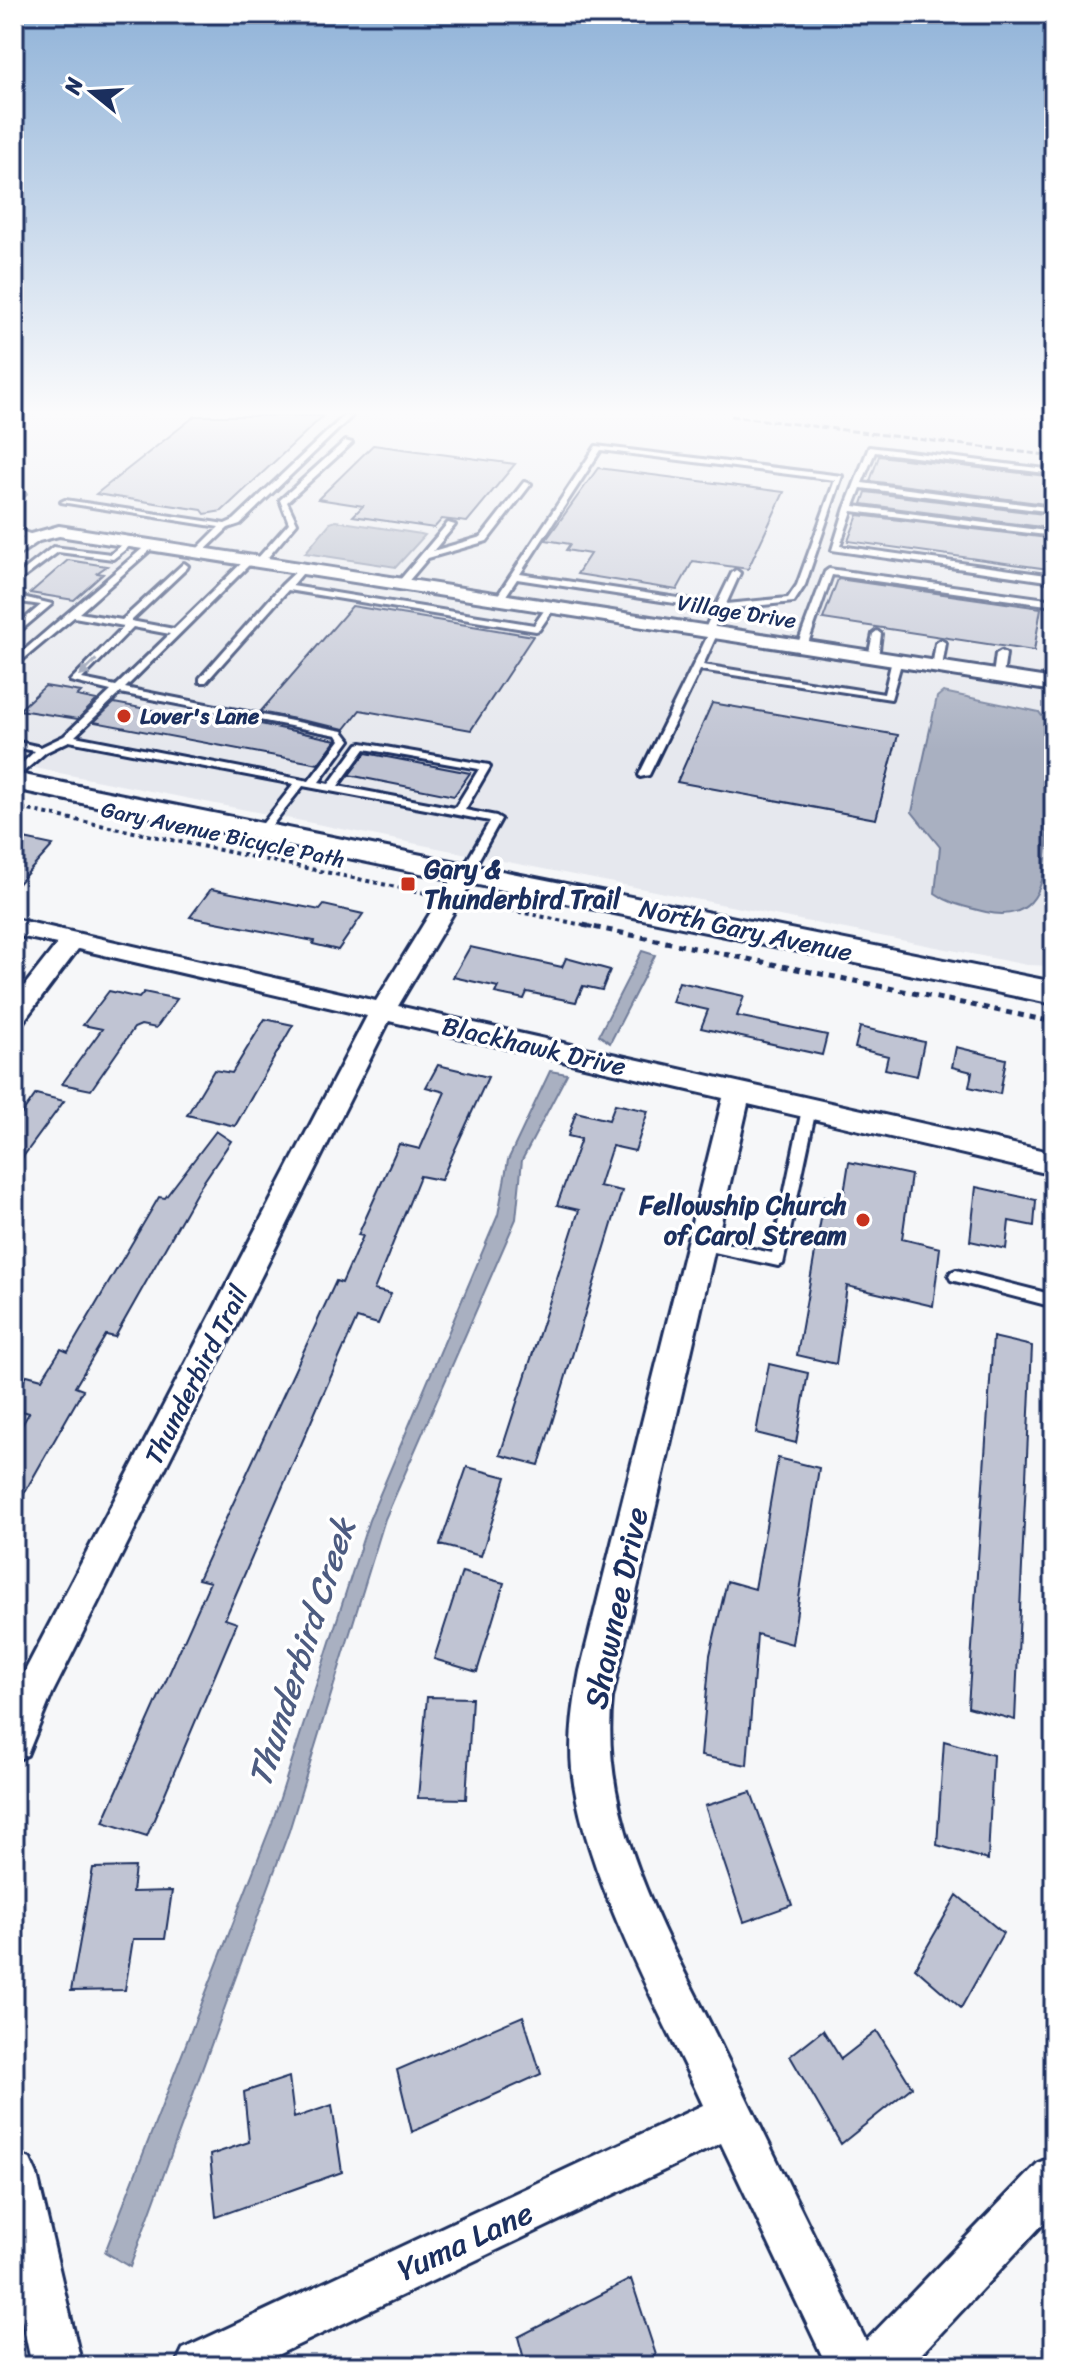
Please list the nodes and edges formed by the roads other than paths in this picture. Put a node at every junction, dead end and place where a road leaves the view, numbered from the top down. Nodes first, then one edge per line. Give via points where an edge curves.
1 (224, 527) edge
2 (289, 527) edge
3 (449, 527) edge
4 (493, 527) edge
5 (547, 527) edge
6 (822, 527) edge
7 (842, 527) edge
8 (999, 527) edge
9 (14, 531) edge
10 (1054, 534) edge
11 (33, 538) junction
12 (131, 542) junction
13 (152, 545) junction
14 (198, 552) junction
15 (14, 553) edge
16 (425, 556) junction
17 (255, 560) junction
18 (184, 566) dead end
19 (303, 568) junction
20 (736, 573) dead end
21 (515, 576) junction
22 (1054, 579) edge
23 (14, 582) edge
24 (402, 583) junction
25 (285, 587) junction
26 (14, 598) edge
27 (500, 598) junction
28 (1054, 603) edge
29 (551, 607) junction
30 (719, 607) junction
31 (71, 614) junction
32 (127, 624) junction
33 (711, 631) junction
34 (176, 632) junction
35 (14, 633) edge
36 (877, 634) dead end
37 (941, 643) dead end
38 (802, 646) junction
39 (1001, 654) dead end
40 (873, 657) junction
41 (897, 660) junction
42 (14, 664) edge
43 (697, 667) junction
44 (937, 667) junction
45 (998, 676) junction
46 (203, 680) dead end
47 (1054, 685) edge
48 (115, 692) junction
49 (68, 738) junction
50 (14, 744) edge
51 (42, 750) junction
52 (644, 775) dead end
53 (14, 779) edge
54 (305, 784) junction
55 (331, 788) junction
56 (458, 812) junction
57 (261, 832) junction
58 (466, 873) junction
59 (14, 927) edge
60 (73, 940) junction
61 (1054, 993) edge
62 (382, 1011) junction
63 (14, 1016) edge
64 (738, 1092) junction
65 (809, 1109) junction
66 (1054, 1164) edge
67 (701, 1244) junction
68 (956, 1276) dead end
69 (1054, 1301) edge
70 (14, 1742) edge
71 (730, 2116) junction
72 (14, 2175) edge
73 (1054, 2179) edge
74 (57, 2366) edge
75 (200, 2366) edge
76 (853, 2366) edge
77 (876, 2366) edge

1 - 14 lane
2 - 17 lane
3 - 16 lane
4 - 16 lane via 484,539
5 - 21 lane
6 - 30 lane via 791,600
7 - 22 lane via 835,548
8 - 10 lane
9 - 11 lane
11 - 12 street, Village Drive via 59,531
11 - 15 street
12 - 13 street, Village Drive
12 - 23 lane via 113,557 56,549
13 - 14 street, Village Drive
13 - 31 lane
14 - 17 street, Village Drive
16 - 24 lane
17 - 19 street, Village Drive
17 - 34 lane
18 - 32 lane
19 - 24 street, Village Drive
19 - 25 lane
20 - 30 lane
21 - 27 lane
21 - 30 lane
24 - 27 street, Village Drive
25 - 29 lane via 536,628
25 - 46 lane
26 - 35 lane via 48,604
27 - 29 street, Village Drive
28 - 38 lane via 829,572
29 - 33 street, Village Drive
30 - 33 lane
31 - 32 lane
31 - 42 lane
32 - 34 lane
32 -> 48 lane via 75,681
33 - 38 street, Village Drive
33 - 43 lane
34 - 48 lane
36 - 40 lane
37 - 44 lane
38 - 40 street, Village Drive
39 - 45 lane
40 - 41 street, Village Drive
41 - 43 lane via 888,697
41 - 44 street, Village Drive
43 - 52 lane
44 - 45 street, Village Drive
45 - 47 street, Village Drive
48 - 49 lane
48 - 54 lane via 340,733 342,746
49 - 51 lane
49 - 54 lane
50 - 51 lane
51 - 53 lane
53 - 57 street, North Gary Avenue
54 - 55 lane
54 - 57 lane
55 - 56 lane
55 - 56 lane via 362,746 485,767
56 - 58 lane via 496,819
57 - 58 street, North Gary Avenue
58 - 61 street, North Gary Avenue
58 - 62 street, Thunderbird Trail
59 - 60 street, Blackhawk Drive
60 - 62 street, Blackhawk Drive
60 - 63 street
62 - 64 street, Blackhawk Drive
62 - 70 street, Thunderbird Trail via 39,1682
64 - 65 street, Blackhawk Drive
64 - 67 street, Shawnee Drive
65 - 66 street, Blackhawk Drive
65 - 67 lane via 778,1260
67 - 71 street, Shawnee Drive via 590,1718 593,1777 615,1859
68 - 69 lane
71 - 75 street, Yuma Lane
71 - 76 street, Shawnee Drive
72 - 74 street
73 - 77 street

